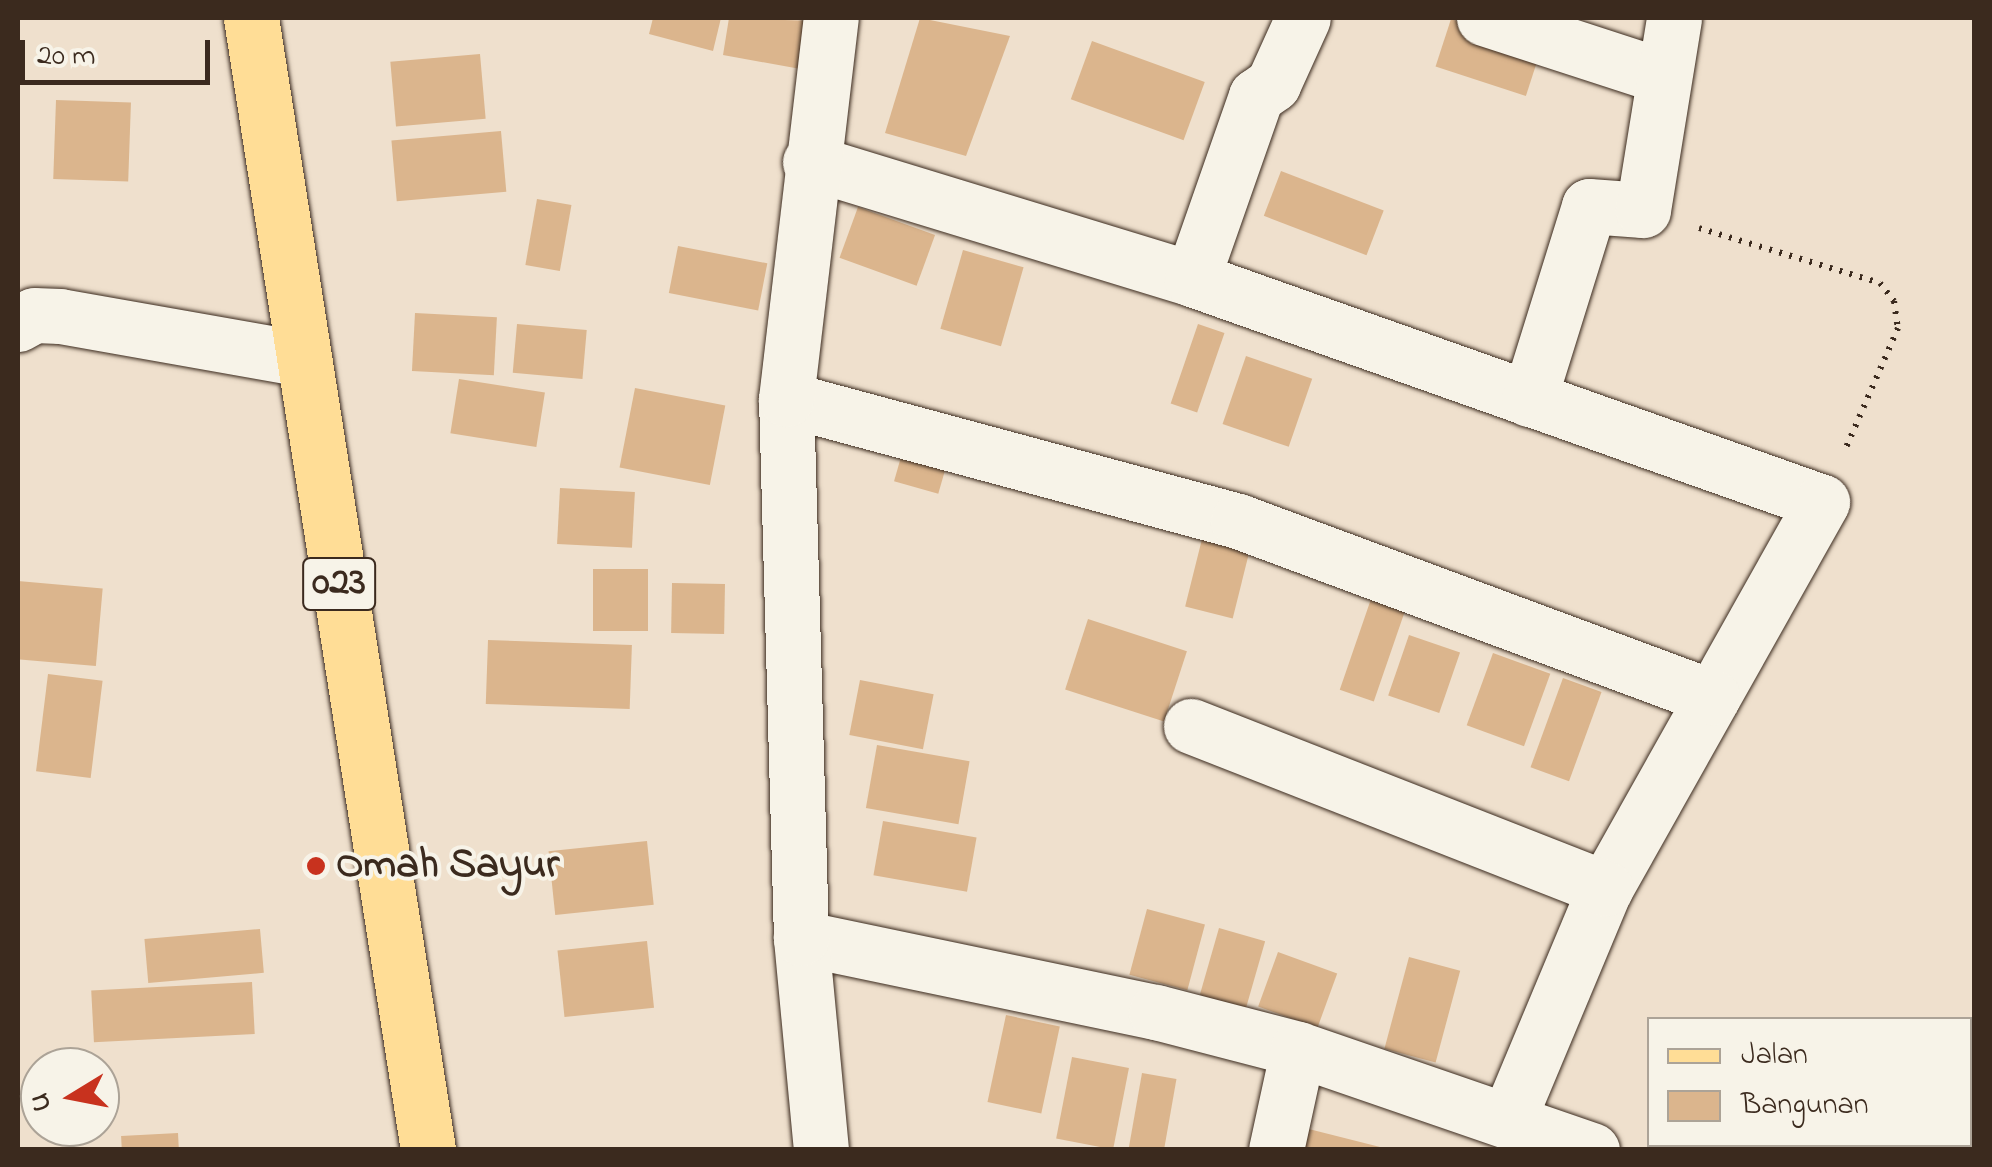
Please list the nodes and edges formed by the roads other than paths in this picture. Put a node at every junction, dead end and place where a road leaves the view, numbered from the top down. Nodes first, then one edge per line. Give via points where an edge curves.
1 (251, 18) edge
2 (832, 18) edge
3 (1302, 18) edge
4 (1484, 18) edge
5 (1674, 18) edge
6 (1662, 76) junction
7 (810, 162) junction
8 (1192, 280) junction
9 (18, 324) edge
10 (304, 359) junction
11 (786, 399) junction
12 (1529, 399) junction
13 (1712, 697) junction
14 (1191, 726) dead end
15 (1605, 888) junction
16 (801, 938) junction
17 (1298, 1050) junction
18 (1508, 1120) junction
19 (428, 1150) edge
20 (821, 1150) edge
21 (1276, 1150) edge
22 (1592, 1150) edge

1 - 10 main road, 023
2 - 7 street
3 - 8 street via 1273,84 1256,96
4 - 6 street
5 - 6 street
6 - 12 street via 1644,210 1588,206
7 - 8 street
7 - 11 street
8 - 12 street
9 - 10 street via 34,315 60,316
10 - 19 main road, 023
11 - 13 street via 1238,521
11 - 16 street
12 - 13 street via 1822,502
13 - 15 street
14 - 15 street
15 - 18 street
16 - 17 street via 1156,1012
16 - 20 street
17 - 18 street
17 - 21 street
18 - 22 street

